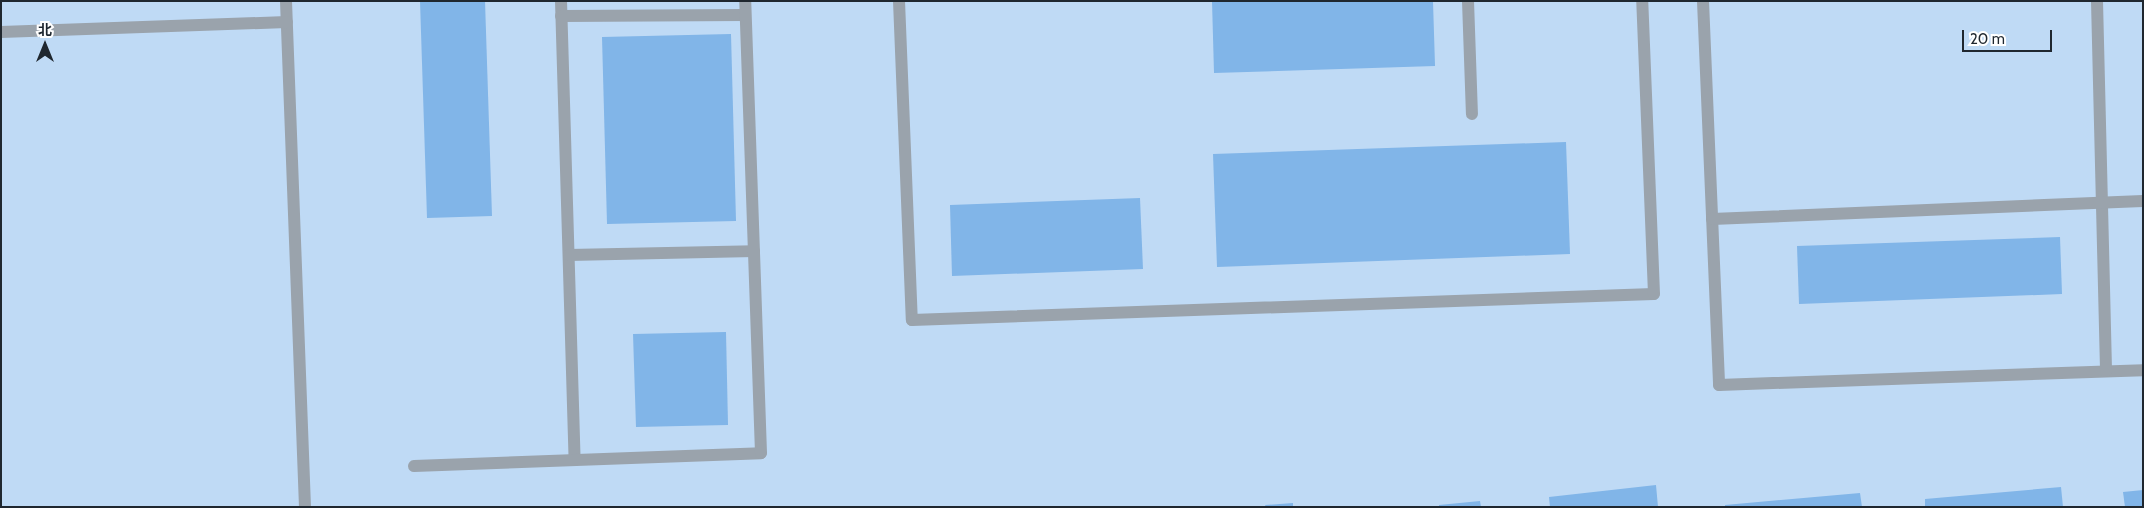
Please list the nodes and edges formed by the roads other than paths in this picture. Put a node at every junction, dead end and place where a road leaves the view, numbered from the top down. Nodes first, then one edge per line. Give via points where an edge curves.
1 (286, 1) edge
2 (561, 1) edge
3 (744, 1) edge
4 (899, 1) edge
5 (1468, 1) edge
6 (1642, 1) edge
7 (1703, 1) edge
8 (2097, 1) edge
9 (745, 15) junction
10 (561, 16) junction
11 (286, 22) junction
12 (1, 32) edge
13 (1472, 114) dead end
14 (2143, 201) edge
15 (2102, 203) junction
16 (1712, 219) junction
17 (754, 251) junction
18 (569, 255) junction
19 (2143, 370) edge
20 (2106, 371) junction
21 (575, 460) junction
22 (414, 466) dead end
23 (305, 507) edge

1 - 11 lane
2 - 10 lane
3 - 9 lane
4 - 6 lane via 912,320 1654,294
5 - 13 lane
7 - 16 lane
8 - 15 lane
9 - 10 lane
9 - 17 lane
10 - 18 lane
11 - 12 lane
11 - 23 lane
14 - 15 lane
15 - 16 lane
15 - 20 lane
16 - 20 lane via 1719,385
17 - 18 lane
17 - 21 lane via 761,453
18 - 21 lane
19 - 20 lane
21 - 22 lane

